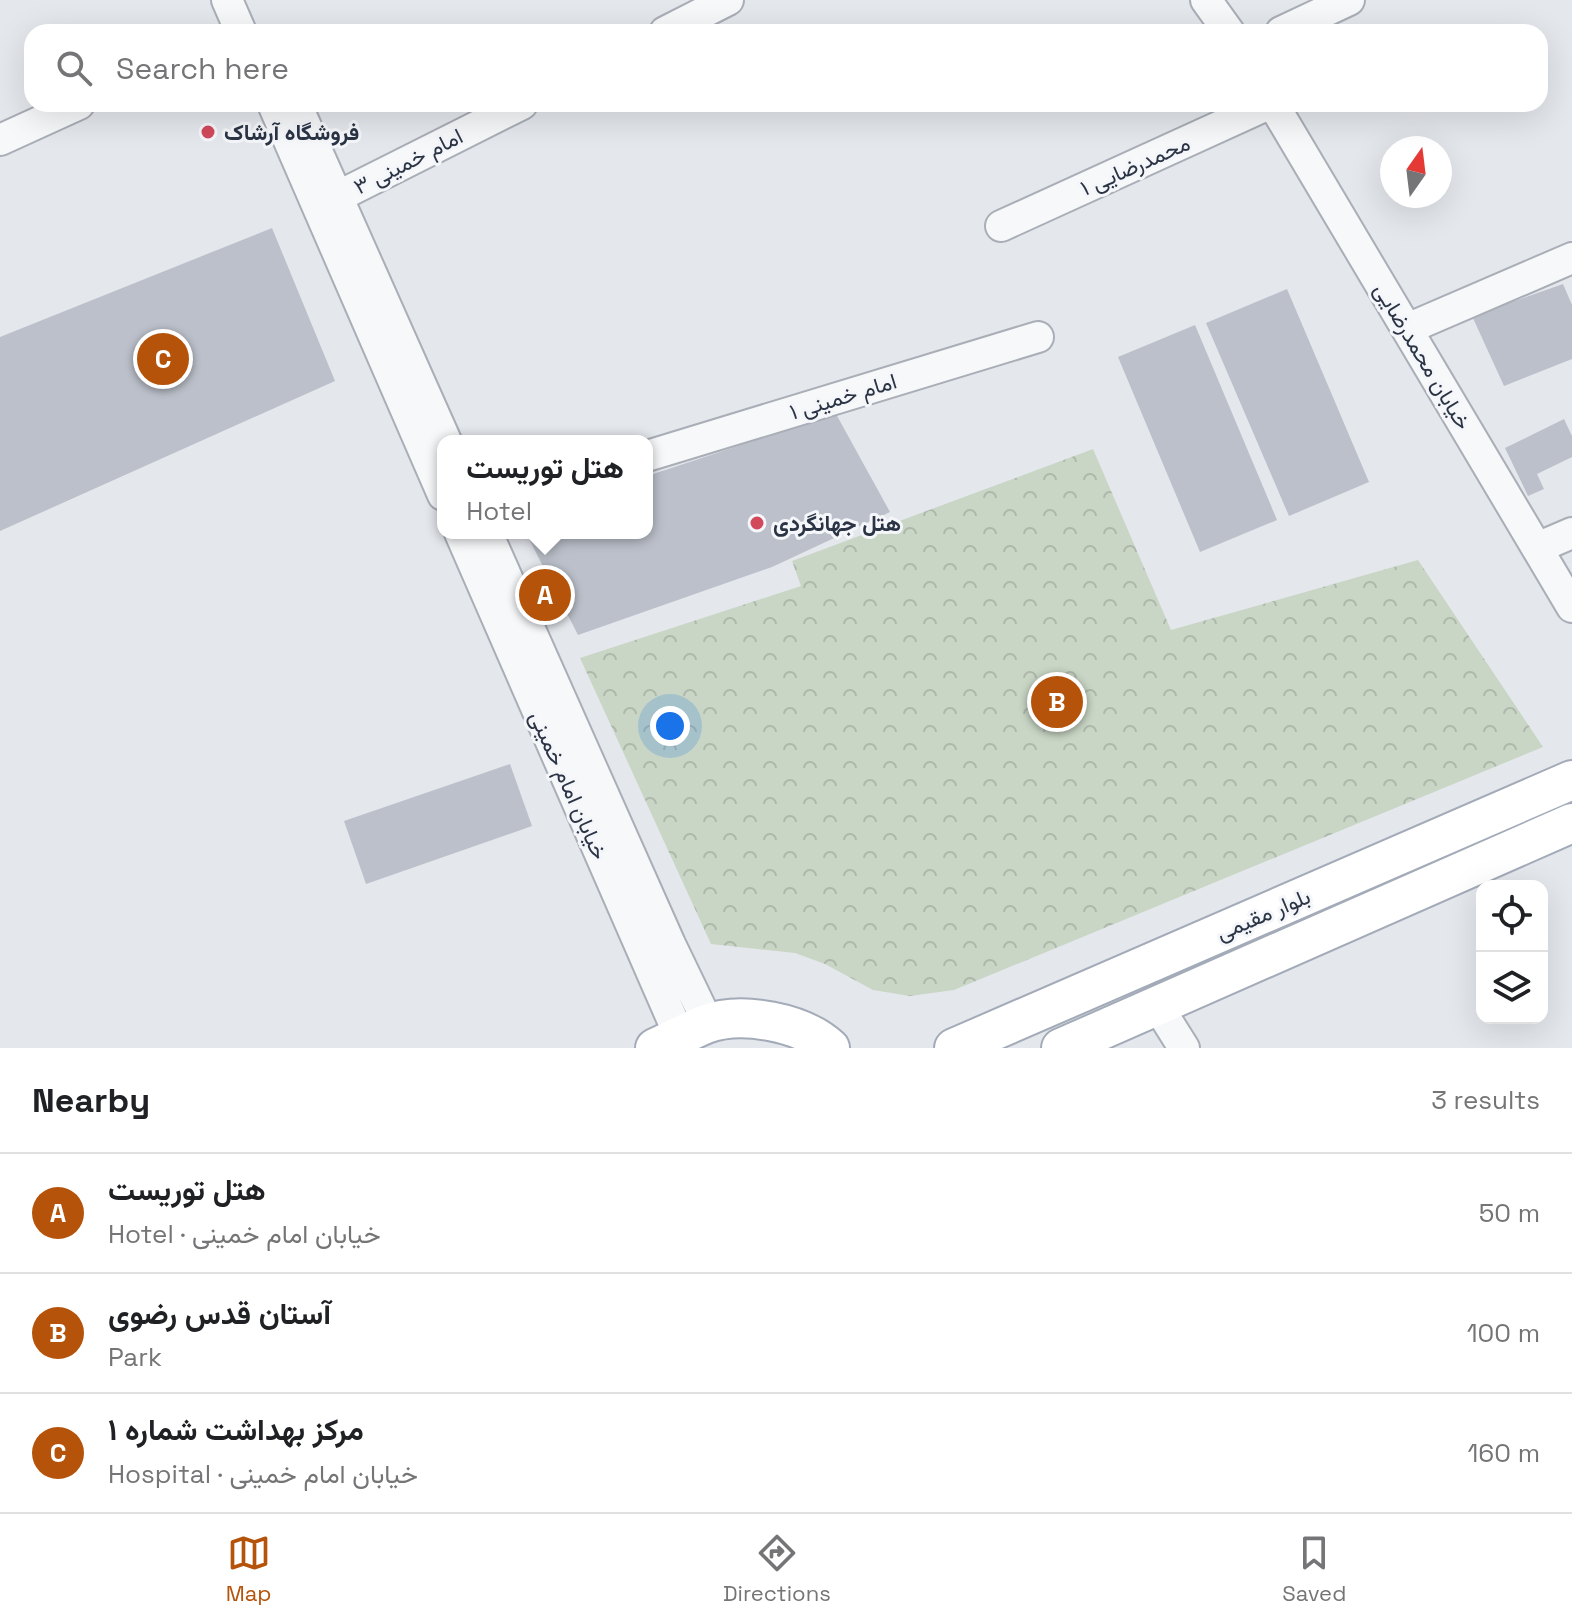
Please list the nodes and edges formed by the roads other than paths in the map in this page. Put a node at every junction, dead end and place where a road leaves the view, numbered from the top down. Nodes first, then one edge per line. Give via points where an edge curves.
1 (227, 0) edge
2 (249, 0) edge
3 (728, 0) edge
4 (1206, 0) edge
5 (1349, 0) edge
6 (238, 24) edge
7 (260, 24) edge
8 (681, 24) edge
9 (1223, 24) edge
10 (1298, 24) edge
11 (61, 112) edge
12 (276, 112) edge
13 (300, 112) edge
14 (506, 112) edge
15 (1253, 112) edge
16 (1276, 112) edge
17 (0, 140) edge
18 (337, 197) junction
19 (1001, 226) dead end
20 (1572, 258) edge
21 (1407, 329) junction
22 (1038, 337) dead end
23 (443, 435) edge
24 (653, 454) edge
25 (437, 481) edge
26 (1572, 533) edge
27 (463, 539) edge
28 (490, 539) edge
29 (1537, 548) junction
30 (1572, 607) edge
31 (1572, 780) edge
32 (1572, 823) edge
33 (681, 964) junction
34 (652, 976) junction
35 (1157, 1005) junction
36 (681, 1036) edge
37 (830, 1046) edge
38 (954, 1048) edge
39 (1061, 1048) edge
40 (1184, 1048) edge

1 - 6 street
2 - 7 street
3 - 8 street
4 - 9 street
5 - 10 street
11 - 17 street
12 - 25 street
13 - 18 street
14 - 18 street, امام خمینی ۳
15 - 19 street, محمدرضایی ۱
16 - 21 street, خیابان محمدرضایی
18 - 23 street
20 - 21 street
21 - 29 street, خیابان محمدرضایی
22 - 24 street, امام خمینی ۱
26 - 29 street
27 - 34 street, خیابان امام خمینی
28 - 33 street, خیابان امام خمینی
29 - 30 street, خیابان محمدرضایی
31 - 38 main road, بلوار مقیمی
32 - 35 main road, بلوار مقیمی
33 - 34 street via 674,980
33 - 36 street, خیابان امام خمینی
34 - 36 street, خیابان امام خمینی
35 - 39 main road, بلوار مقیمی
35 - 40 street
36 - 37 main road via 737,1018 782,1023

